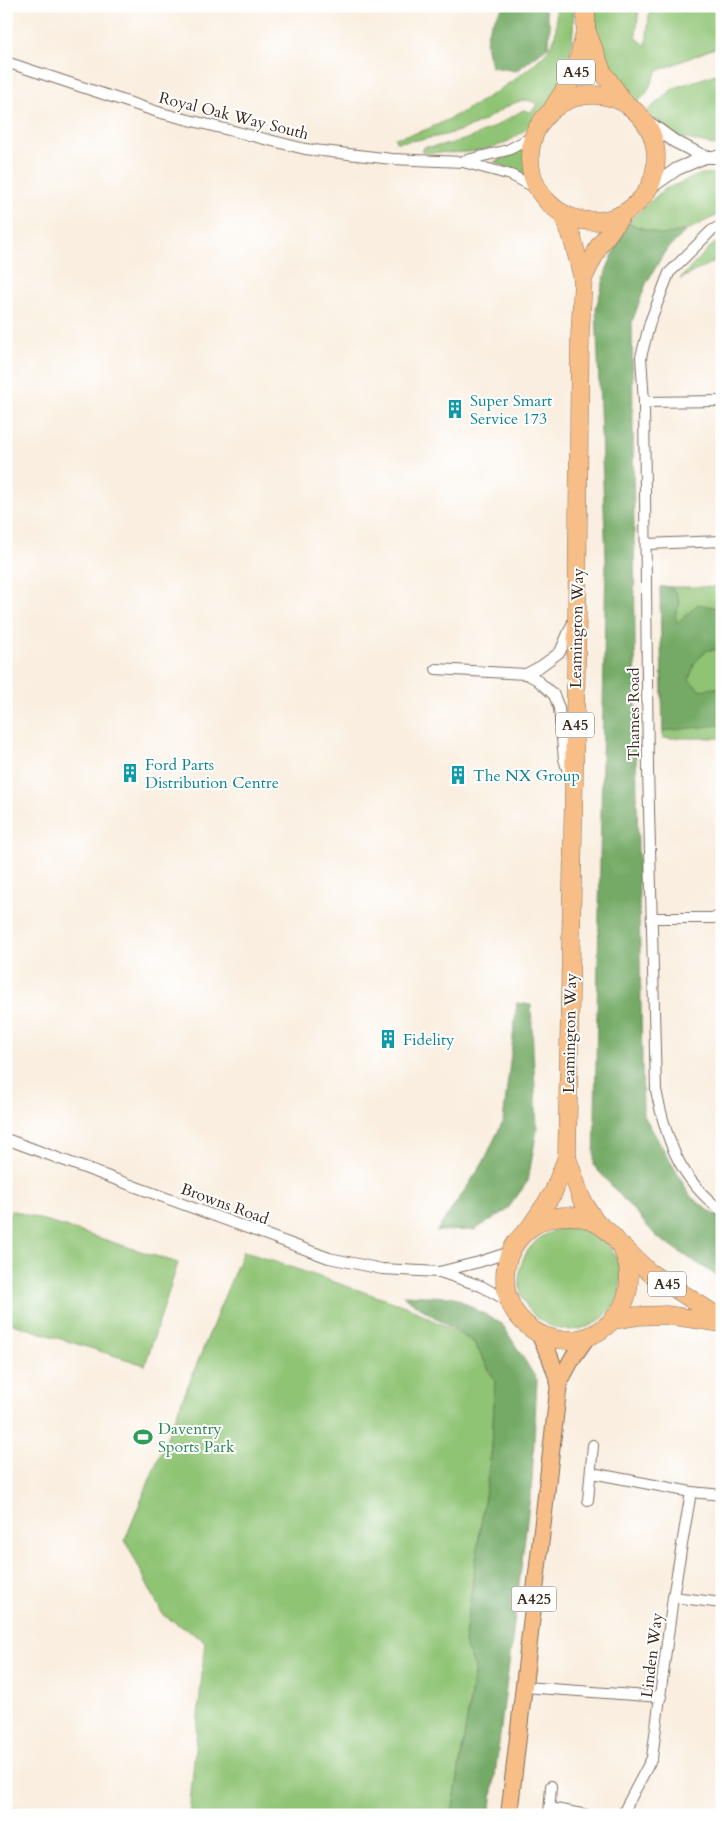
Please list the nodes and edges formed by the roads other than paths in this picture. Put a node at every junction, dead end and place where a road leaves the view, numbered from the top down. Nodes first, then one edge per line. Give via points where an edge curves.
1 (586, 6) edge
2 (586, 29) junction
3 (6, 62) edge
4 (624, 102) junction
5 (552, 110) junction
6 (644, 119) junction
7 (534, 136) junction
8 (705, 157) junction
9 (722, 157) edge
10 (462, 162) junction
11 (538, 189) junction
12 (647, 190) junction
13 (562, 213) junction
14 (622, 215) junction
15 (722, 225) edge
16 (583, 280) junction
17 (722, 401) edge
18 (644, 402) junction
19 (722, 542) edge
20 (646, 544) junction
21 (577, 615) junction
22 (436, 670) dead end
23 (526, 674) junction
24 (573, 790) junction
25 (722, 915) edge
26 (652, 918) junction
27 (6, 1139) edge
28 (567, 1157) junction
29 (722, 1211) edge
30 (596, 1223) junction
31 (528, 1230) junction
32 (618, 1242) junction
33 (510, 1252) junction
34 (439, 1272) junction
35 (510, 1302) junction
36 (722, 1319) edge
37 (613, 1320) junction
38 (722, 1323) edge
39 (539, 1334) junction
40 (587, 1337) junction
41 (559, 1383) junction
42 (593, 1445) dead end
43 (592, 1473) junction
44 (691, 1492) junction
45 (722, 1495) edge
46 (588, 1500) dead end
47 (674, 1597) junction
48 (722, 1603) edge
49 (524, 1687) junction
50 (660, 1697) junction
51 (551, 1786) dead end
52 (550, 1811) edge
53 (508, 1815) edge
54 (587, 1815) edge
55 (622, 1815) edge

1 - 2 highway, A45
2 - 4 highway, A45 via 602,71
2 - 5 highway, A45 via 575,74
3 - 10 street, Royal Oak Way South via 161,113 305,149 392,159
4 - 5 highway via 610,96 590,94 568,99
4 - 6 highway
5 - 7 highway
6 - 8 street via 674,141
6 - 12 highway via 657,152 656,167
7 - 10 street, Royal Oak Way South via 508,150
7 - 11 highway via 530,167
8 - 9 street
8 - 12 street via 677,169
10 - 11 street, Royal Oak Way South via 511,176
11 - 13 highway via 545,200
12 - 14 highway via 639,202
13 - 14 highway via 583,221
13 - 16 highway, Leamington Way / A45
14 - 16 highway, Leamington Way / A45 via 599,246
15 - 18 street, Thames Road via 710,231 669,274 650,322 642,357
16 - 21 highway, Leamington Way / A45
17 - 18 street
18 - 20 street, Thames Road
19 - 20 street
20 - 26 street, Thames Road
21 - 23 street via 560,652
21 - 24 highway, Leamington Way / A45
22 - 23 street
23 - 24 street via 554,695 559,708 564,759
24 - 28 highway, Leamington Way / A45
25 - 26 street via 714,918
26 - 29 street, Thames Road via 656,1090 663,1124 674,1152 697,1189
27 - 34 street, Browns Road via 329,1258 382,1269
28 - 30 highway, Leamington Way / A45 via 581,1198
28 - 31 highway, Leamington Way / A45 via 553,1193
30 - 31 highway via 563,1216 545,1220
30 - 32 highway
31 - 33 highway
32 - 36 highway, A45 via 649,1272
32 - 37 highway via 627,1260 630,1277 624,1304
33 - 34 street, Browns Road
33 - 35 highway via 505,1273 506,1294
34 - 35 street, Browns Road via 481,1286
35 - 39 highway via 524,1324
37 - 38 highway, A45 via 666,1314
37 - 40 highway
39 - 40 highway via 564,1341
39 - 41 main road
40 - 41 main road
41 - 49 main road, A425
42 - 43 street
43 - 44 street
43 - 46 street
44 - 45 street
44 - 47 street, Linden Way
47 - 48 street
47 - 50 street, Linden Way
49 - 50 street
49 - 53 main road, A425
50 - 55 street, Linden Way via 652,1758
51 - 52 street
52 - 54 street

